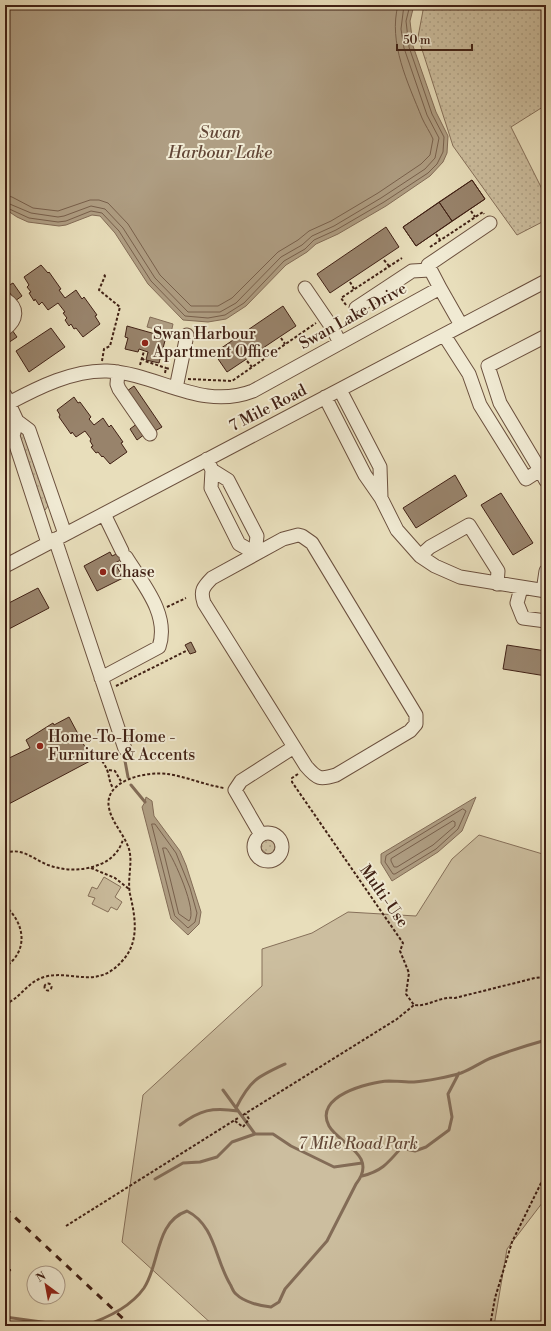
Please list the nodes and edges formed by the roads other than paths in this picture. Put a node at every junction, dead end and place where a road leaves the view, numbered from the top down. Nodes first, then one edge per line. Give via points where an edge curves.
1 (490, 223) dead end
2 (430, 270) junction
3 (546, 280) edge
4 (305, 288) dead end
5 (440, 288) junction
6 (5, 299) edge
7 (356, 308) road end
8 (461, 325) junction
9 (5, 329) edge
10 (187, 335) dead end
11 (444, 335) junction
12 (546, 336) edge
13 (340, 342) junction
14 (118, 372) junction
15 (176, 388) junction
16 (340, 390) junction
17 (325, 397) junction
18 (8, 404) edge
19 (17, 421) junction
20 (150, 434) dead end
21 (209, 464) junction
22 (544, 472) edge
23 (381, 498) junction
24 (104, 514) junction
25 (56, 539) junction
26 (255, 554) junction
27 (420, 556) junction
28 (5, 566) edge
29 (546, 571) edge
30 (497, 584) junction
31 (521, 588) junction
32 (545, 591) edge
33 (546, 621) edge
34 (101, 678) junction
35 (294, 746) junction
36 (125, 749) dead end
37 (261, 835) dead end

1 - 2 street via 428,265
2 - 5 street
2 - 7 street via 412,272
3 - 8 street, 7 Mile Road
4 - 13 street
5 - 8 street
5 - 13 street, Swan Lake Drive
6 - 9 street via 12,306 15,315 12,324
8 - 11 street, 7 Mile Road
10 - 15 street via 183,375
11 - 16 street, 7 Mile Road
11 - 22 street via 469,374 480,405 526,479
12 - 22 street via 488,366 500,403
13 - 15 street, Swan Lake Drive via 241,396 214,397
14 - 15 street, Swan Lake Drive
14 - 18 street, Swan Lake Drive via 80,374 57,381
14 - 20 street via 119,389
16 - 17 street, 7 Mile Road
16 - 23 street via 380,467
17 - 21 street, 7 Mile Road
17 - 23 street via 365,475
18 - 19 street
19 - 25 street via 13,436
19 - 25 street via 29,430
21 - 24 street, 7 Mile Road
21 - 26 street via 210,488 240,544
21 - 26 street via 228,480 257,536
23 - 27 street via 397,530
24 - 25 street, 7 Mile Road
24 - 34 street via 124,554 159,612 162,639 160,647
25 - 28 street, 7 Mile Road
25 - 34 street
26 - 35 street via 212,578 204,586 202,594 204,603
26 - 35 street via 282,539 298,535 312,543 416,715 416,724 410,731 336,775 323,779 315,776
27 - 30 street via 460,577
27 - 30 street via 469,525 498,571
29 - 32 street
30 - 31 street
31 - 32 street
31 - 33 street via 517,603 523,618
34 - 36 street
35 - 37 street via 241,781 235,790

